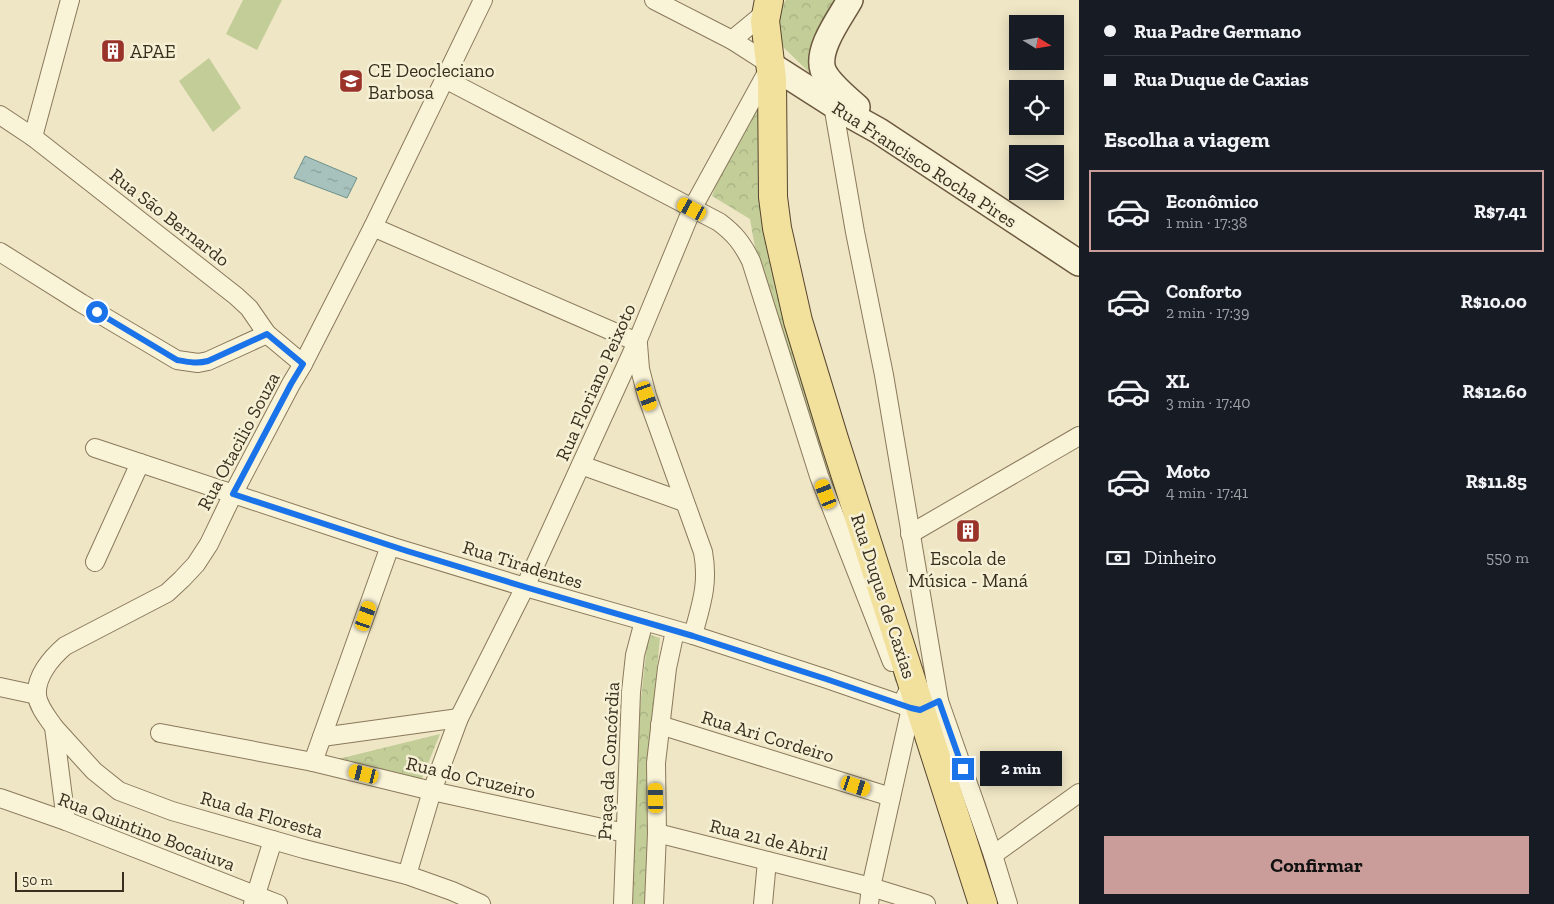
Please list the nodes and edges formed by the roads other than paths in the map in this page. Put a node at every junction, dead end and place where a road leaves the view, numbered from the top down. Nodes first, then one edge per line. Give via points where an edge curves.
1 (70, 0) edge
2 (483, 0) edge
3 (654, 0) edge
4 (850, 0) edge
5 (767, 6) edge
6 (732, 40) junction
7 (772, 72) junction
8 (445, 79) junction
9 (833, 105) junction
10 (0, 115) edge
11 (879, 131) junction
12 (32, 137) junction
13 (692, 209) junction
14 (373, 227) junction
15 (0, 252) edge
16 (1079, 263) edge
17 (267, 334) junction
18 (637, 342) junction
19 (303, 364) junction
20 (1079, 436) edge
21 (95, 448) dead end
22 (140, 463) junction
23 (581, 465) junction
24 (233, 494) junction
25 (684, 502) junction
26 (910, 534) junction
27 (390, 546) junction
28 (95, 562) dead end
29 (525, 587) junction
30 (644, 621) junction
31 (675, 631) junction
32 (693, 636) junction
33 (0, 687) edge
34 (37, 696) junction
35 (923, 706) junction
36 (459, 718) junction
37 (660, 725) junction
38 (54, 726) junction
39 (160, 733) dead end
40 (322, 738) junction
41 (628, 761) junction
42 (312, 762) junction
43 (656, 763) junction
44 (432, 792) junction
45 (1079, 793) edge
46 (891, 797) junction
47 (0, 798) edge
48 (66, 821) junction
49 (625, 833) junction
50 (657, 833) junction
51 (272, 840) junction
52 (993, 855) junction
53 (767, 861) junction
54 (407, 875) junction
55 (869, 895) edge
56 (254, 900) edge
57 (278, 904) edge
58 (481, 904) edge
59 (623, 904) edge
60 (654, 904) edge
61 (763, 904) edge
62 (926, 904) edge
63 (982, 904) edge
64 (1008, 904) edge

1 - 12 street
2 - 8 street, Rua Otacilio Souza
3 - 6 street, Rua Francisco Rocha Pires
4 - 11 street via 825,45 823,70
5 - 6 street
5 - 7 main road, Rua Duque de Caxias via 766,32
6 - 7 street, Rua Francisco Rocha Pires
7 - 9 street, Rua Francisco Rocha Pires
7 - 13 street, Rua Floriano Peixoto
7 - 35 main road, Rua Duque de Caxias via 773,197 798,321
8 - 13 street, Rua Duque de Caxias
8 - 14 street, Rua Otacilio Souza
9 - 11 street, Rua Francisco Rocha Pires
9 - 26 street, Rua Duque de Caxias
10 - 12 street, Rua São Bernardo
11 - 16 street, Rua Francisco Rocha Pires
12 - 17 street, Rua São Bernardo via 236,296
13 - 18 street, Rua Floriano Peixoto
13 - 35 street, Rua Duque de Caxias via 719,222 743,244 819,476
14 - 18 street
14 - 19 street, Rua Otacilio Souza
15 - 17 street via 177,360 208,361
17 - 19 street, Rua São Bernardo
18 - 23 street, Rua Floriano Peixoto
18 - 25 street via 647,396
19 - 24 street, Rua Otacilio Souza
20 - 26 street
21 - 22 street, Rua Tiradentes
22 - 24 street, Rua Tiradentes
22 - 28 street
23 - 25 street
23 - 29 street, Rua Floriano Peixoto
24 - 27 street, Rua Tiradentes
24 - 34 street, Rua Otacilio Souza via 209,544 182,580 167,593 64,646 47,666
25 - 32 street via 706,566 704,593
26 - 35 street, Rua Duque de Caxias
27 - 29 street, Rua Tiradentes
27 - 40 street
29 - 30 street, Rua Tiradentes
29 - 36 street, Rua Floriano Peixoto
30 - 31 street, Rua Tiradentes
30 - 41 street, Praça da Concórdia via 631,692
31 - 32 street, Rua Tiradentes
31 - 37 street via 666,668
32 - 35 street, Rua Tiradentes
33 - 34 street
34 - 38 street
35 - 46 street
35 - 52 street, Rua Duque de Caxias
35 - 63 main road, Rua Duque de Caxias
36 - 40 street
36 - 44 street, Rua Floriano Peixoto
37 - 43 street
37 - 46 street, Rua Ari Cordeiro
38 - 48 street
38 - 51 street, Rua da Floresta via 94,771 119,791 172,811
39 - 42 street, Rua do Cruzeiro
40 - 42 street
41 - 43 street
41 - 49 street, Praça da Concórdia
42 - 44 street, Rua do Cruzeiro
43 - 50 street
44 - 49 street, Rua do Cruzeiro
44 - 54 street, Rua Floriano Peixoto
45 - 52 street
46 - 55 street
47 - 48 street, Rua Quintino Bocaiuva
48 - 56 street, Rua Quintino Bocaiuva
49 - 59 street, Praça da Concórdia
50 - 53 street, Rua 21 de Abril
50 - 60 street
51 - 54 street, Rua da Floresta
51 - 56 street
52 - 64 street, Rua Duque de Caxias
53 - 55 street, Rua 21 de Abril
53 - 61 street
54 - 58 street, Rua da Floresta
55 - 62 street
56 - 57 street, Rua Quintino Bocaiuva

